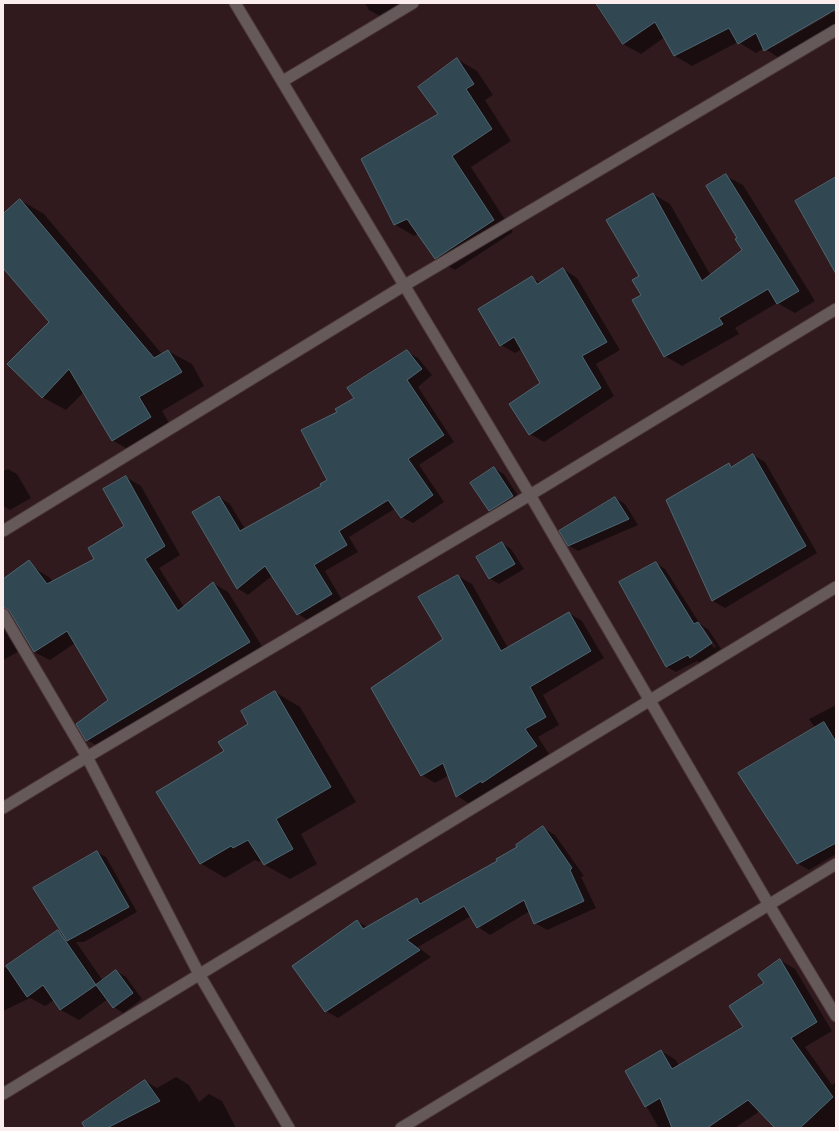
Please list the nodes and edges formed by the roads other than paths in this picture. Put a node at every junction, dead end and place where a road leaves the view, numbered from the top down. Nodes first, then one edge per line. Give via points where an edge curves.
1 (235, 3) edge
2 (413, 3) edge
3 (836, 30) edge
4 (283, 81) junction
5 (405, 286) junction
6 (836, 309) edge
7 (530, 495) junction
8 (3, 531) edge
9 (836, 587) edge
10 (3, 614) edge
11 (649, 700) junction
12 (87, 757) junction
13 (3, 808) edge
14 (836, 864) edge
15 (769, 905) junction
16 (199, 974) junction
17 (836, 1016) edge
18 (3, 1094) edge
19 (289, 1128) edge
20 (401, 1128) edge

1 - 4 street
2 - 4 street
3 - 5 street
4 - 5 street
5 - 7 street
5 - 8 street
6 - 7 street
7 - 11 street
7 - 12 street
9 - 11 street
10 - 12 street
11 - 15 street
11 - 16 street
12 - 13 street
12 - 16 street
14 - 15 street
15 - 17 street
15 - 20 street
16 - 18 street
16 - 19 street

